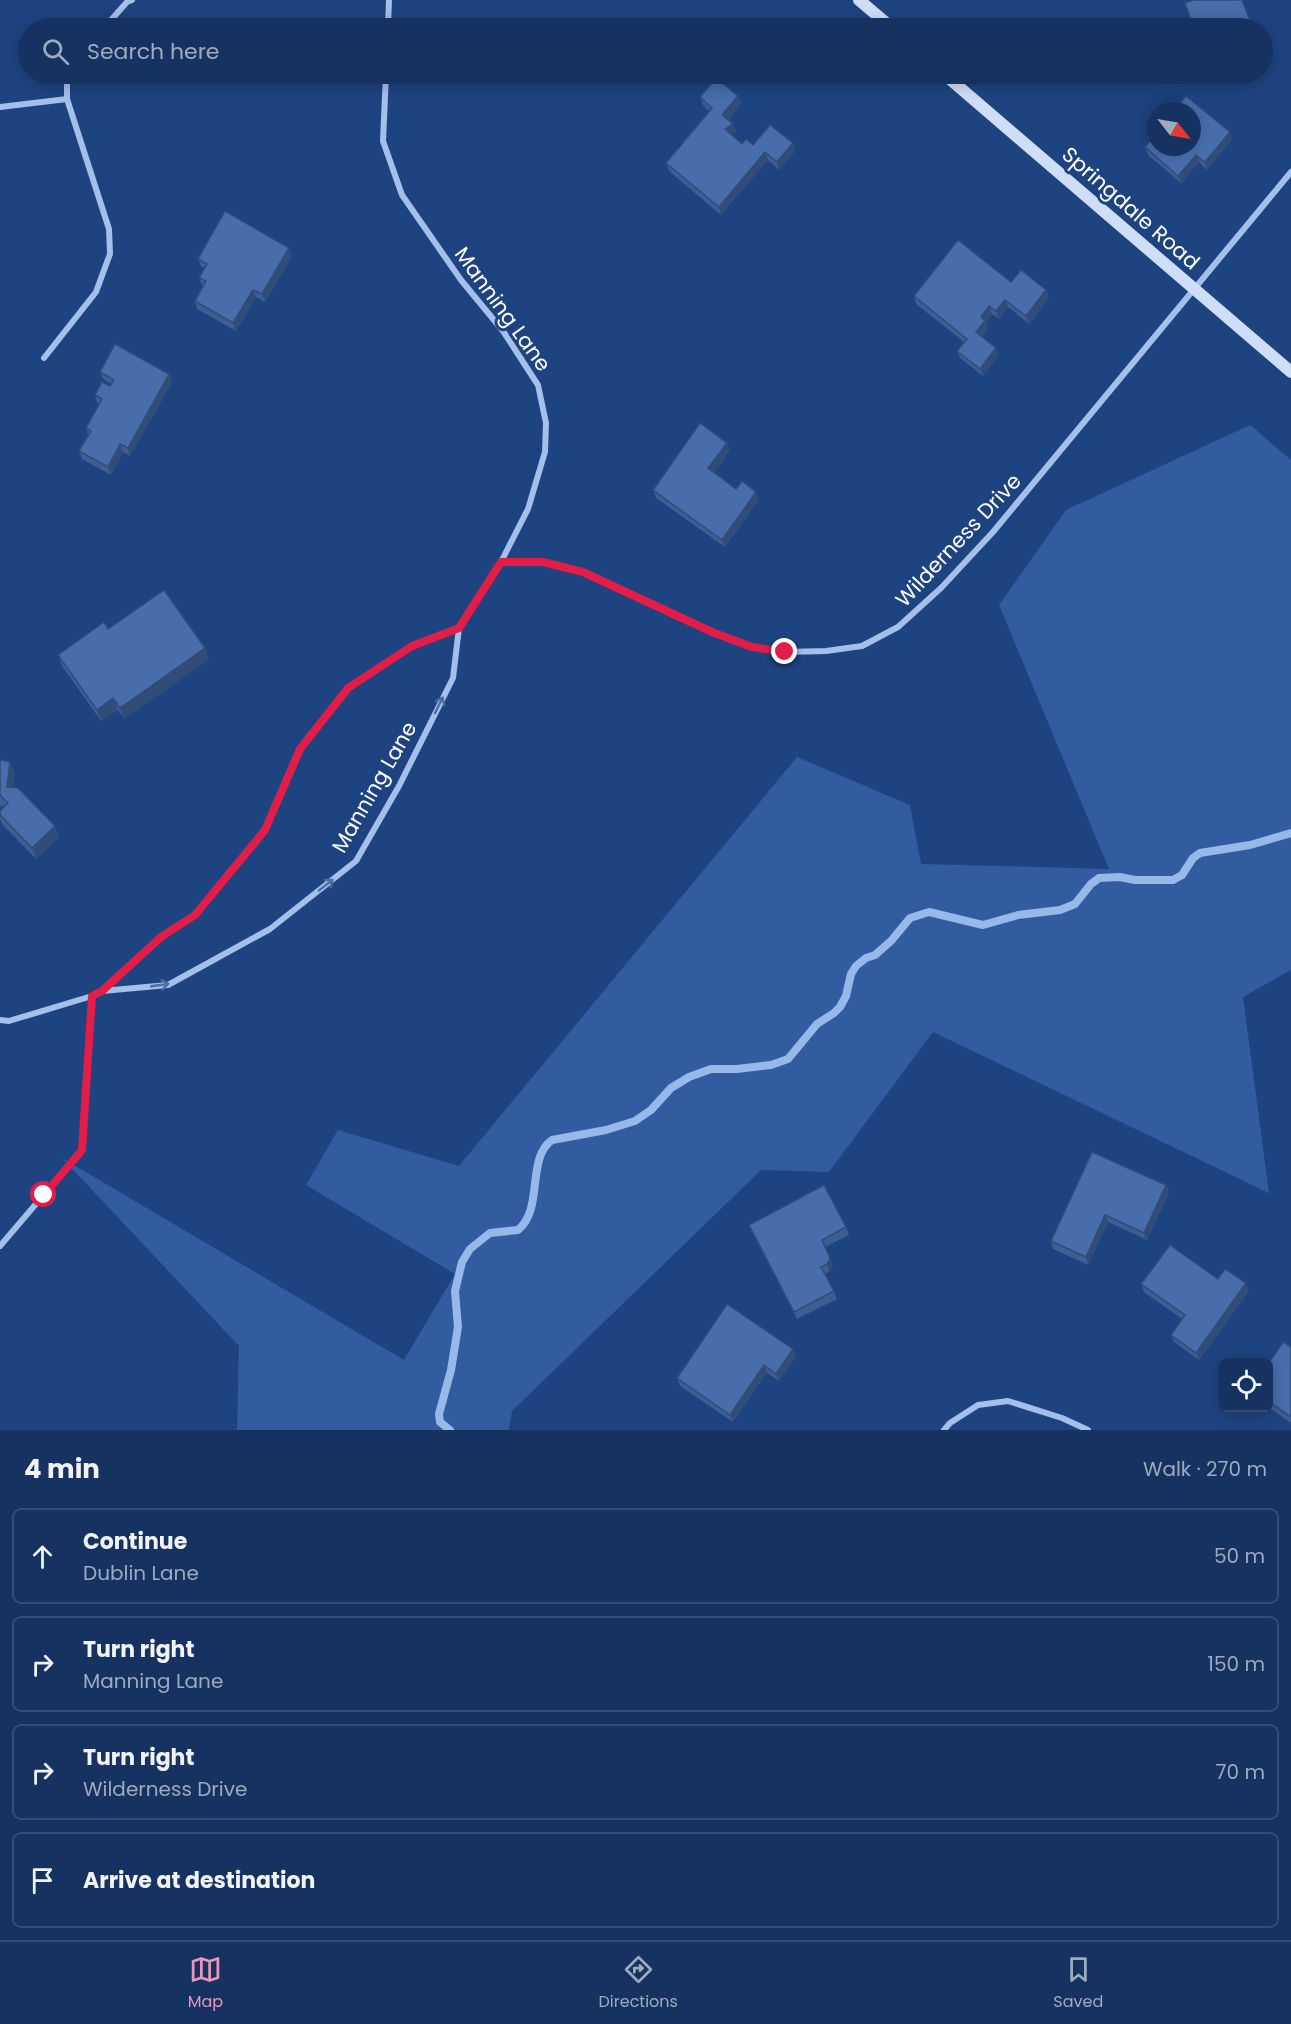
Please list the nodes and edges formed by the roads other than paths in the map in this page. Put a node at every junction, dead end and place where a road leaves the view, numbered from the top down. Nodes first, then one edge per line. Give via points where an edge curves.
1 (132, 0) edge
2 (389, 0) edge
3 (859, 0) edge
4 (113, 18) edge
5 (388, 18) edge
6 (880, 18) edge
7 (67, 84) edge
8 (386, 84) edge
9 (956, 84) edge
10 (67, 99) junction
11 (0, 107) edge
12 (1291, 172) edge
13 (1196, 290) junction
14 (44, 357) dead end
15 (1291, 372) edge
16 (501, 562) junction
17 (459, 628) junction
18 (102, 991) junction
19 (92, 996) junction
20 (0, 1020) edge
21 (0, 1246) edge
22 (944, 1430) edge
23 (1088, 1430) edge

1 - 4 street
2 - 5 street
3 - 6 main road
7 - 10 street
8 - 16 street, Manning Lane via 383,141 402,195 538,385 546,423 545,452 528,509
9 - 13 main road, Springdale Road
10 - 11 street
10 - 14 street via 109,229 110,254 96,292
12 - 13 street, Wilderness Drive
13 - 15 main road, Springdale Road
13 - 16 street, Wilderness Drive via 993,532 941,588 898,627 862,646 785,652 752,647 583,572 543,562
16 - 17 street, Manning Lane
17 - 18 street, Manning Lane via 412,646 348,688 300,749 265,830 195,915 161,937
18 -> 17 street, Manning Lane via 168,985 270,929 356,861 453,678
18 - 19 street, Manning Lane
19 - 20 street, Manning Lane via 9,1021
19 - 21 street via 82,1150
22 - 23 street via 978,1405 1008,1401

